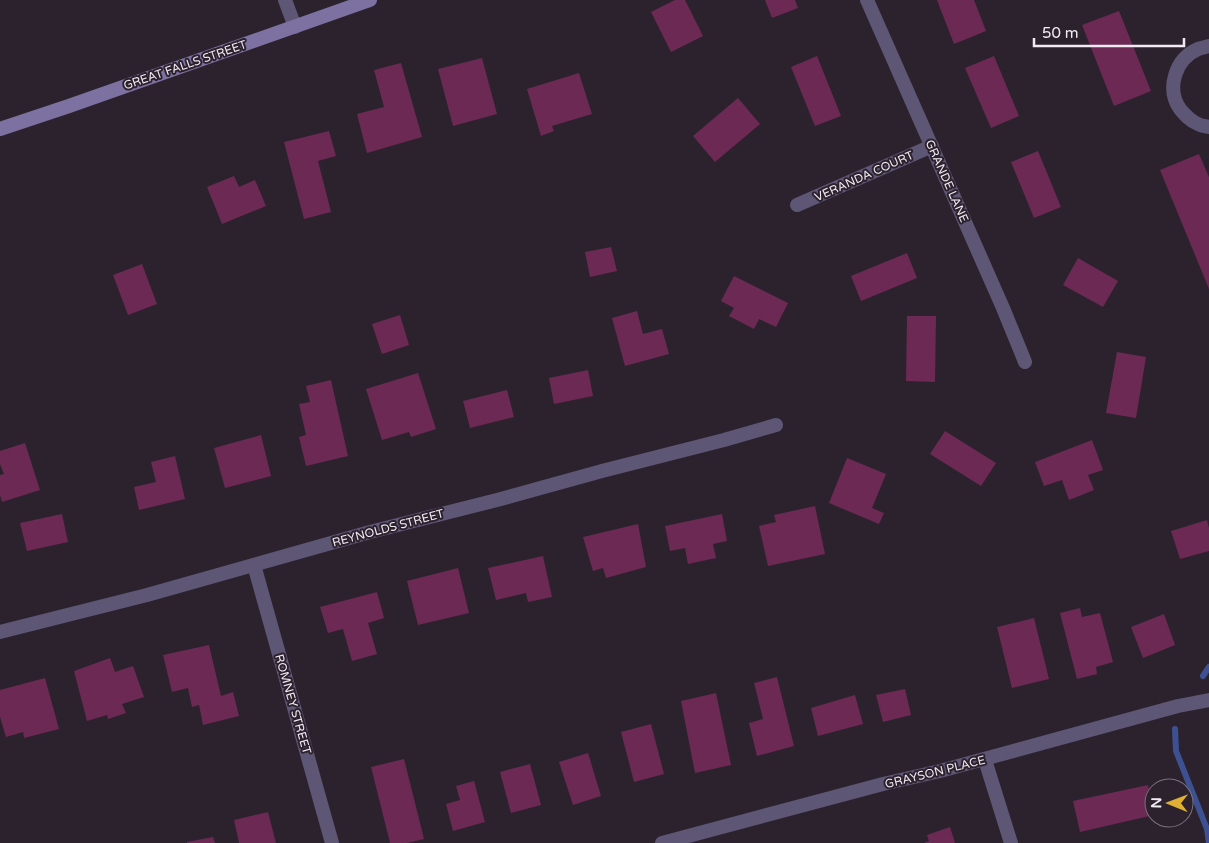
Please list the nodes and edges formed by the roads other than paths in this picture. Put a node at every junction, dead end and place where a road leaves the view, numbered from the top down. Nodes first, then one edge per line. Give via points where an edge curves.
1 (285, 0) edge
2 (370, 0) edge
3 (867, 0) edge
4 (294, 27) junction
5 (1209, 46) edge
6 (1209, 128) edge
7 (0, 129) edge
8 (932, 146) junction
9 (797, 206) dead end
10 (1025, 362) dead end
11 (776, 425) dead end
12 (254, 566) junction
13 (0, 632) edge
14 (1209, 700) edge
15 (985, 760) junction
16 (332, 843) edge
17 (662, 843) edge
18 (1010, 843) edge

1 - 4 street
2 - 4 main road, GREAT FALLS STREET
3 - 8 street, GRANDE LANE
4 - 7 main road, GREAT FALLS STREET
5 - 6 street via 1186,57 1178,68 1173,90 1185,116
8 - 9 street, VERANDA COURT
8 - 10 street, GRANDE LANE
11 - 12 street, REYNOLDS STREET via 370,532
12 - 13 street, REYNOLDS STREET
12 - 16 street, ROMNEY STREET
14 - 15 street, GRAYSON PLACE
15 - 17 street, GRAYSON PLACE
15 - 18 street

